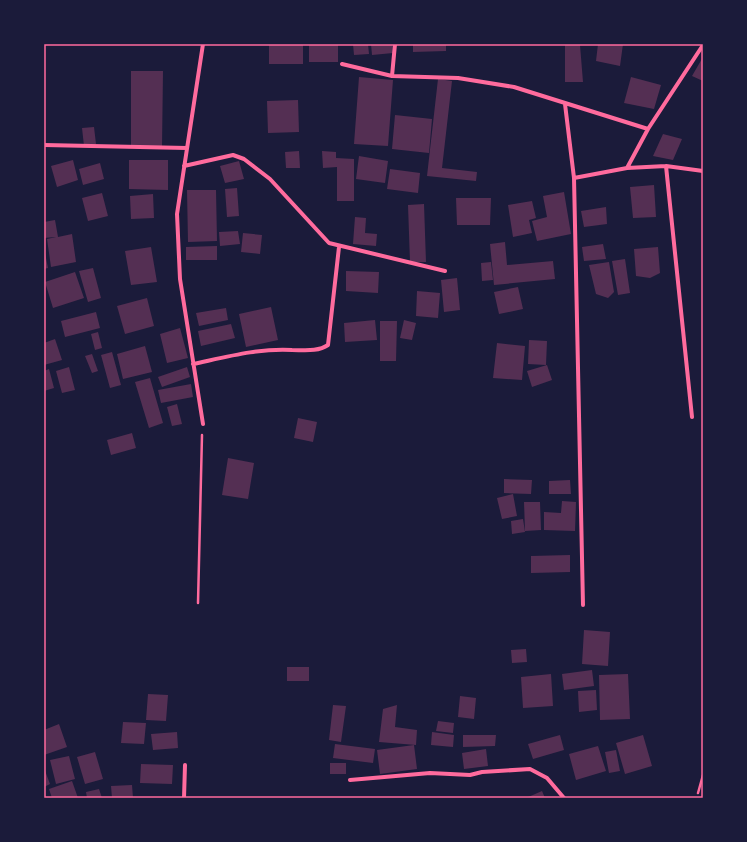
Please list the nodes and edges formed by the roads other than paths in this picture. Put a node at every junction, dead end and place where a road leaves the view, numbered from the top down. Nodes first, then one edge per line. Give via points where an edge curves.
1 (203, 44) edge
2 (395, 44) edge
3 (703, 45) edge
4 (342, 64) dead end
5 (392, 76) junction
6 (565, 104) junction
7 (648, 129) junction
8 (44, 145) edge
9 (187, 148) junction
10 (184, 166) junction
11 (666, 166) junction
12 (627, 168) junction
13 (703, 171) edge
14 (574, 178) junction
15 (339, 247) junction
16 (445, 271) dead end
17 (193, 364) junction
18 (692, 417) dead end
19 (203, 424) road end
20 (583, 604) dead end
21 (185, 765) dead end
22 (350, 780) dead end
23 (184, 798) edge
24 (564, 798) edge

1 - 9 street
2 - 5 street
3 - 7 street
4 - 5 street
5 - 6 street via 458,78 514,87
6 - 7 street
6 - 14 street
7 - 12 street
8 - 9 street
9 - 10 street
10 - 15 street via 233,155 244,159 270,179 329,243
10 - 17 street via 177,214 177,237 180,279
11 - 12 street
11 - 13 street
11 - 18 street
12 - 14 street
14 - 20 street
15 - 16 street
15 - 17 street via 328,345 322,349 308,350 272,348
17 - 19 street
21 - 23 street
22 - 24 street via 430,773 470,775 530,769 547,778

